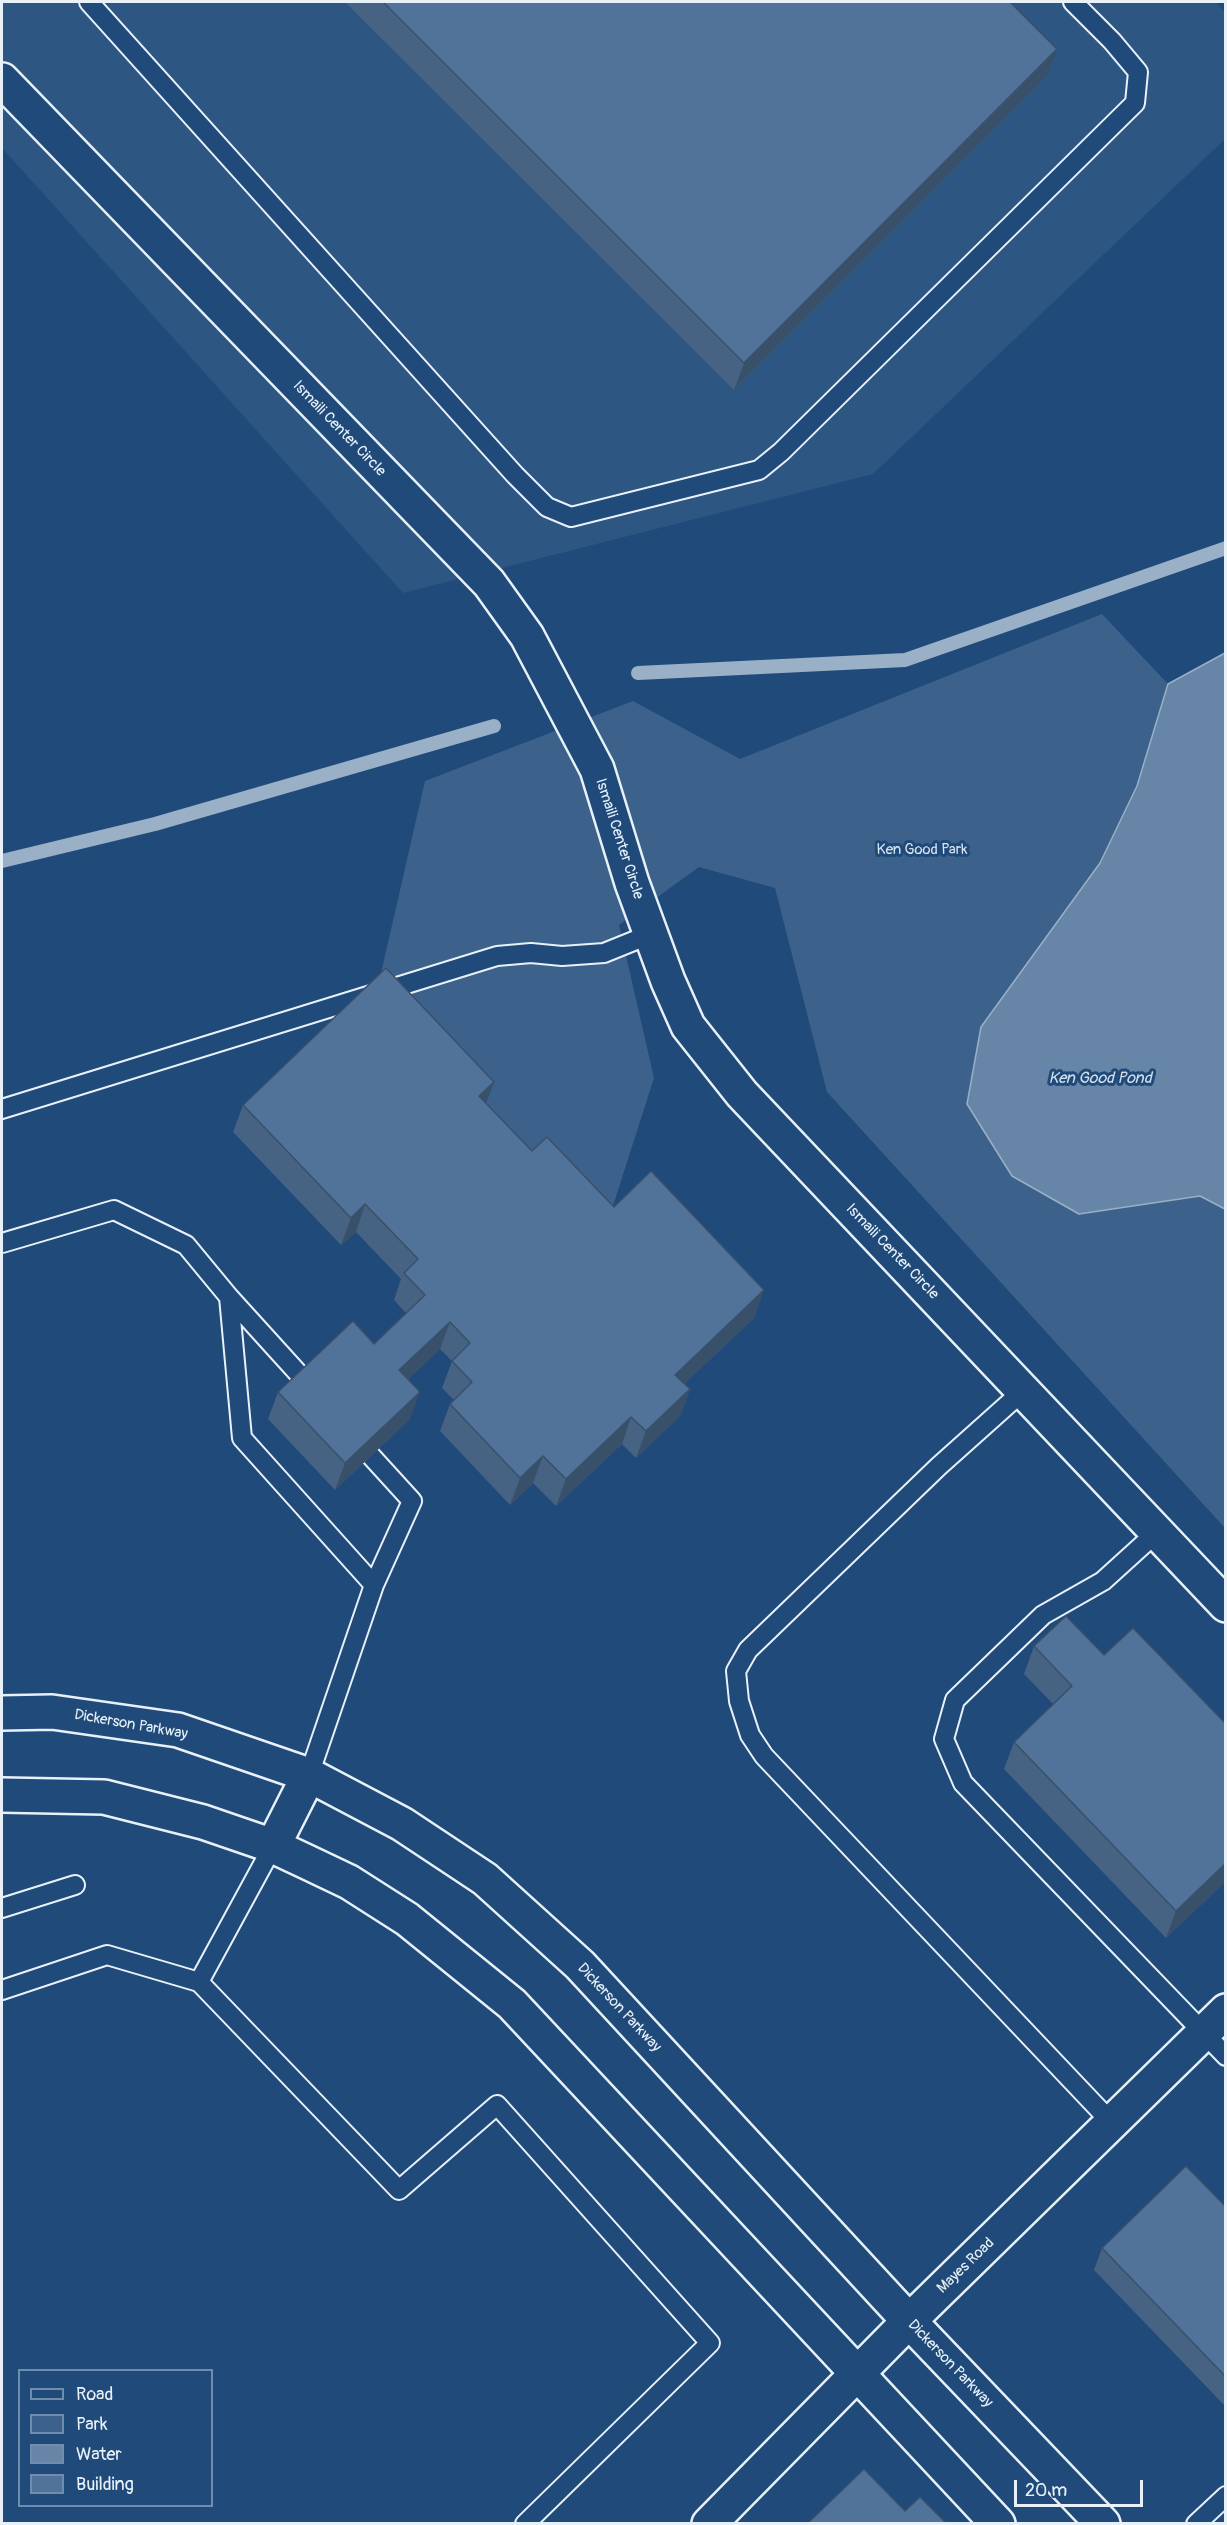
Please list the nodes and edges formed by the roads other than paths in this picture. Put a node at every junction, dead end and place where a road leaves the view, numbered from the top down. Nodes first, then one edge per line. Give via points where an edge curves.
1 (89, 2) edge
2 (1073, 2) edge
3 (2, 80) edge
4 (651, 934) junction
5 (2, 1109) edge
6 (2, 1243) edge
7 (229, 1297) junction
8 (307, 1383) edge
9 (1024, 1390) junction
10 (371, 1456) edge
11 (1157, 1532) junction
12 (374, 1585) junction
13 (1226, 1605) edge
14 (2, 1713) edge
15 (309, 1775) junction
16 (2, 1795) edge
17 (273, 1846) junction
18 (75, 1885) dead end
19 (2, 1908) edge
20 (199, 1982) junction
21 (2, 1990) edge
22 (1218, 2033) edge
23 (1112, 2123) junction
24 (909, 2321) junction
25 (858, 2374) junction
26 (1226, 2496) edge
27 (525, 2523) edge
28 (709, 2523) edge
29 (998, 2523) edge
30 (1103, 2523) edge
31 (1196, 2523) edge

1 - 2 lane via 515,475 547,507 571,517 759,470 1135,103 1138,72
3 - 4 street, Ismaili Center Circle via 489,583 527,636 597,769
4 - 5 lane via 604,953 497,956
4 - 9 street, Ismaili Center Circle via 688,1026 713,1060
6 - 7 lane via 114,1210 186,1245
7 - 8 lane
7 - 12 lane via 242,1438
9 - 11 street, Ismaili Center Circle
9 - 23 lane via 748,1650 736,1671 739,1701 750,1735 764,1755
10 - 12 lane via 412,1501
11 - 13 street, Ismaili Center Circle
11 - 22 lane via 1103,1581 1043,1615 987,1669 956,1700 944,1739 963,1784
12 - 15 lane
14 - 15 street, Dickerson Parkway via 52,1712 178,1730
15 - 17 street
15 - 24 street, Dickerson Parkway via 402,1824 485,1879 580,1965
16 - 17 street via 104,1797 202,1822
17 - 20 lane
17 - 25 street via 349,1882 407,1919 512,2004
18 - 19 lane
20 - 21 lane via 107,1955
20 - 27 lane via 399,2190 497,2105 710,2343
22 - 23 street, Mayes Road
23 - 24 street, Mayes Road
24 - 25 street, Mayes Road
24 - 30 street, Dickerson Parkway
25 - 28 street, Mayes Road
25 - 29 street
26 - 31 lane

